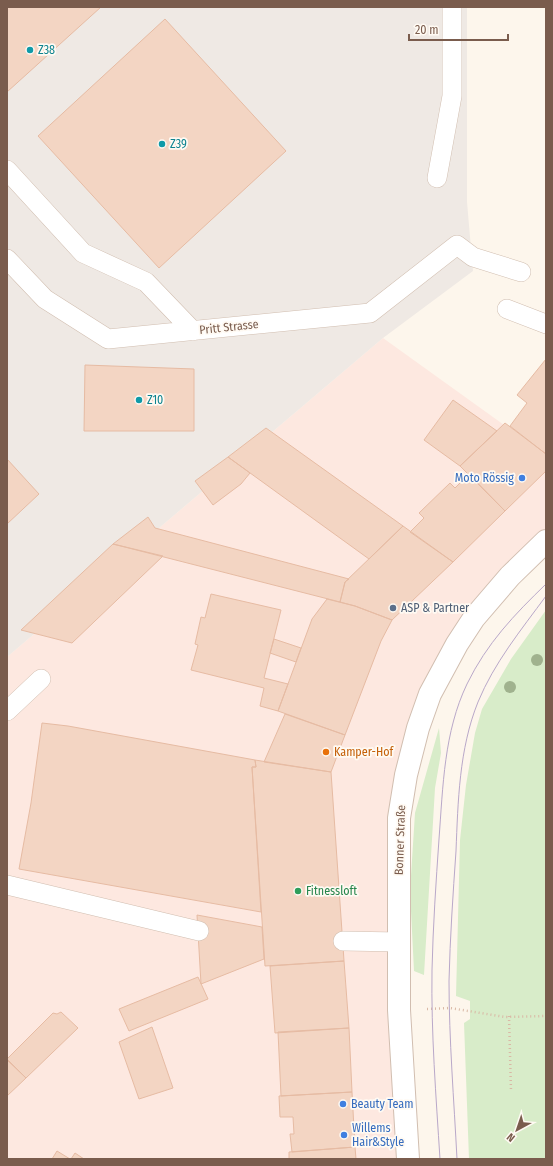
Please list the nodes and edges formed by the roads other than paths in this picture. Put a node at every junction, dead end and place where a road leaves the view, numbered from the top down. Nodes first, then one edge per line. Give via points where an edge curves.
1 (452, 7) edge
2 (7, 170) edge
3 (437, 178) dead end
4 (7, 259) edge
5 (521, 272) dead end
6 (507, 309) dead end
7 (546, 324) edge
8 (193, 331) junction
9 (546, 541) edge
10 (41, 679) dead end
11 (7, 711) edge
12 (7, 885) edge
13 (199, 931) dead end
14 (343, 941) dead end
15 (399, 942) junction
16 (408, 1159) edge

1 - 3 lane via 452,96
2 - 8 lane via 83,253 146,282
4 - 8 lane, Pritt Strasse via 45,299 108,339
5 - 8 lane, Pritt Strasse via 473,257 457,245 370,313
6 - 7 lane
9 - 15 street, Bonner Straße via 510,576 474,618 430,694 407,768 399,818
10 - 11 lane
12 - 13 lane
14 - 15 lane
15 - 16 street, Bonner Straße via 399,1010

